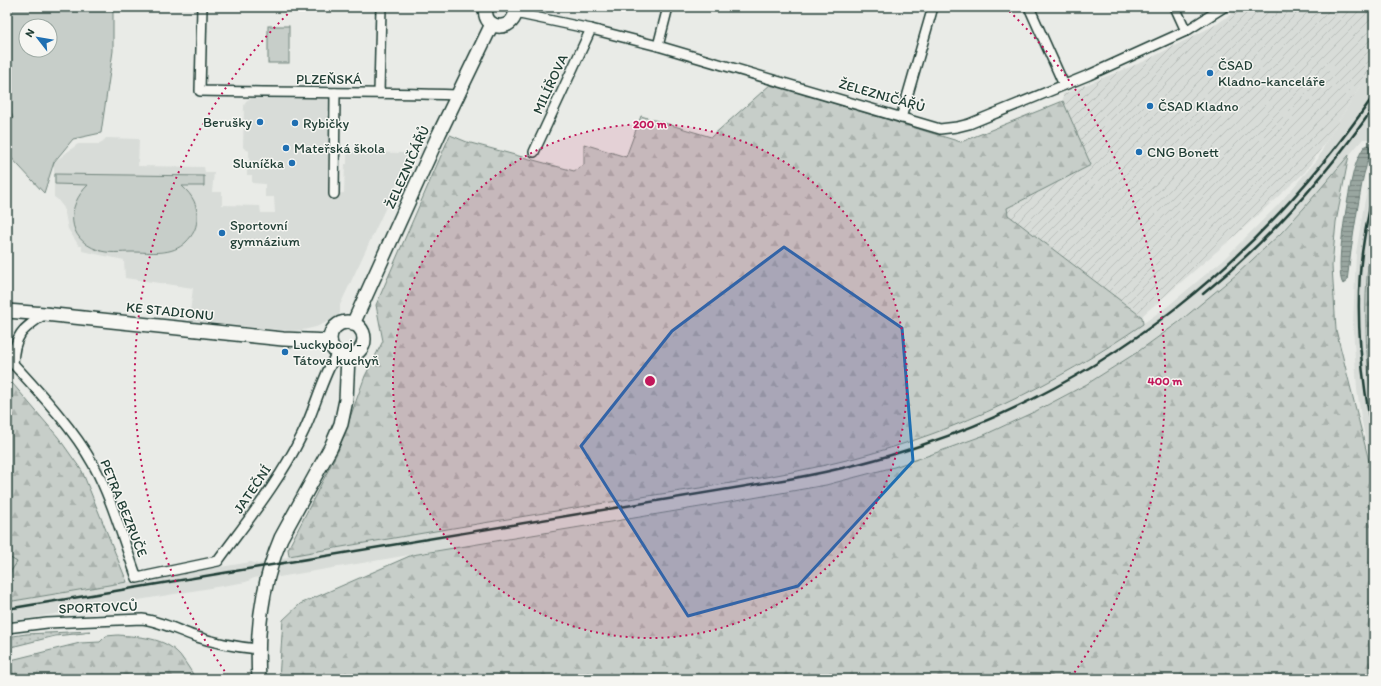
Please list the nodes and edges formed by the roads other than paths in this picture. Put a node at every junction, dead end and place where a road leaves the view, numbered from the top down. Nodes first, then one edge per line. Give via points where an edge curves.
1 (202, 7) edge
2 (381, 7) edge
3 (486, 7) edge
4 (668, 7) edge
5 (934, 7) edge
6 (1029, 7) edge
7 (1175, 7) edge
8 (1224, 7) edge
9 (515, 10) edge
10 (492, 24) junction
11 (591, 29) junction
12 (1186, 31) junction
13 (658, 46) junction
14 (1064, 85) junction
15 (335, 93) junction
16 (379, 93) junction
17 (457, 96) junction
18 (901, 118) junction
19 (534, 152) dead end
20 (334, 194) dead end
21 (7, 311) edge
22 (45, 314) junction
23 (353, 324) junction
24 (330, 341) junction
25 (342, 354) junction
26 (10, 360) edge
27 (137, 578) joint
28 (7, 628) edge
29 (258, 649) junction
30 (259, 679) edge

1 - 15 street, PLZEŇSKÁ via 200,91
2 - 16 street
3 - 10 street via 487,18
4 - 13 street
5 - 18 street
6 - 14 street
7 - 12 street
8 - 12 street, ŽELEZNIČÁŘŮ
9 - 10 street via 512,21 508,24
9 - 11 street, ŽELEZNIČÁŘŮ
10 - 17 street, ŽELEZNIČÁŘŮ
11 - 13 street, ŽELEZNIČÁŘŮ
11 - 19 street, MILÍŘOVA
12 - 14 street, ŽELEZNIČÁŘŮ
13 - 18 street, ŽELEZNIČÁŘŮ
14 - 18 street, ŽELEZNIČÁŘŮ via 958,127 940,129
15 - 16 street, PLZEŇSKÁ
15 - 20 street
16 - 17 street, PLZEŇSKÁ
17 - 23 street, ŽELEZNIČÁŘŮ
21 - 22 street, KE STADIONU
22 - 24 street, KE STADIONU via 283,339
22 - 26 street via 27,326 18,337
23 - 24 street via 348,322 338,325 332,331
23 - 25 street via 362,333 363,343 355,354
24 - 25 street
25 - 27 street, JATEČNÍ via 328,367 302,436 290,458 218,561
25 - 29 street via 346,400 341,424 281,538 269,568 261,609
26 - 27 street, PETRA BEZRUČE via 64,422 93,464
28 - 29 street, SPORTOVCŮ via 47,623 142,618 209,640
29 - 30 street

